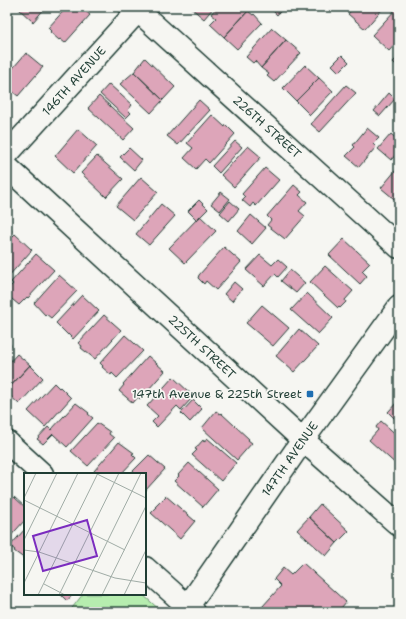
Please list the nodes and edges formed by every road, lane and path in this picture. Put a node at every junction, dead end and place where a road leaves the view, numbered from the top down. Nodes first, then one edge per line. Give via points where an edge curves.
1 (138, 8) edge
2 (7, 154) edge
3 (7, 167) edge
4 (399, 247) edge
5 (399, 307) edge
6 (303, 440) junction
7 (7, 442) edge
8 (41, 473) edge
9 (399, 525) edge
10 (146, 569) edge
11 (188, 610) edge

1 - 2 street, 146TH AVENUE
1 - 4 street, 226TH STREET
3 - 6 street, 225TH STREET
5 - 6 street, 147TH AVENUE
6 - 9 street, 225TH STREET
6 - 11 street, 147TH AVENUE
7 - 8 street
10 - 11 street

